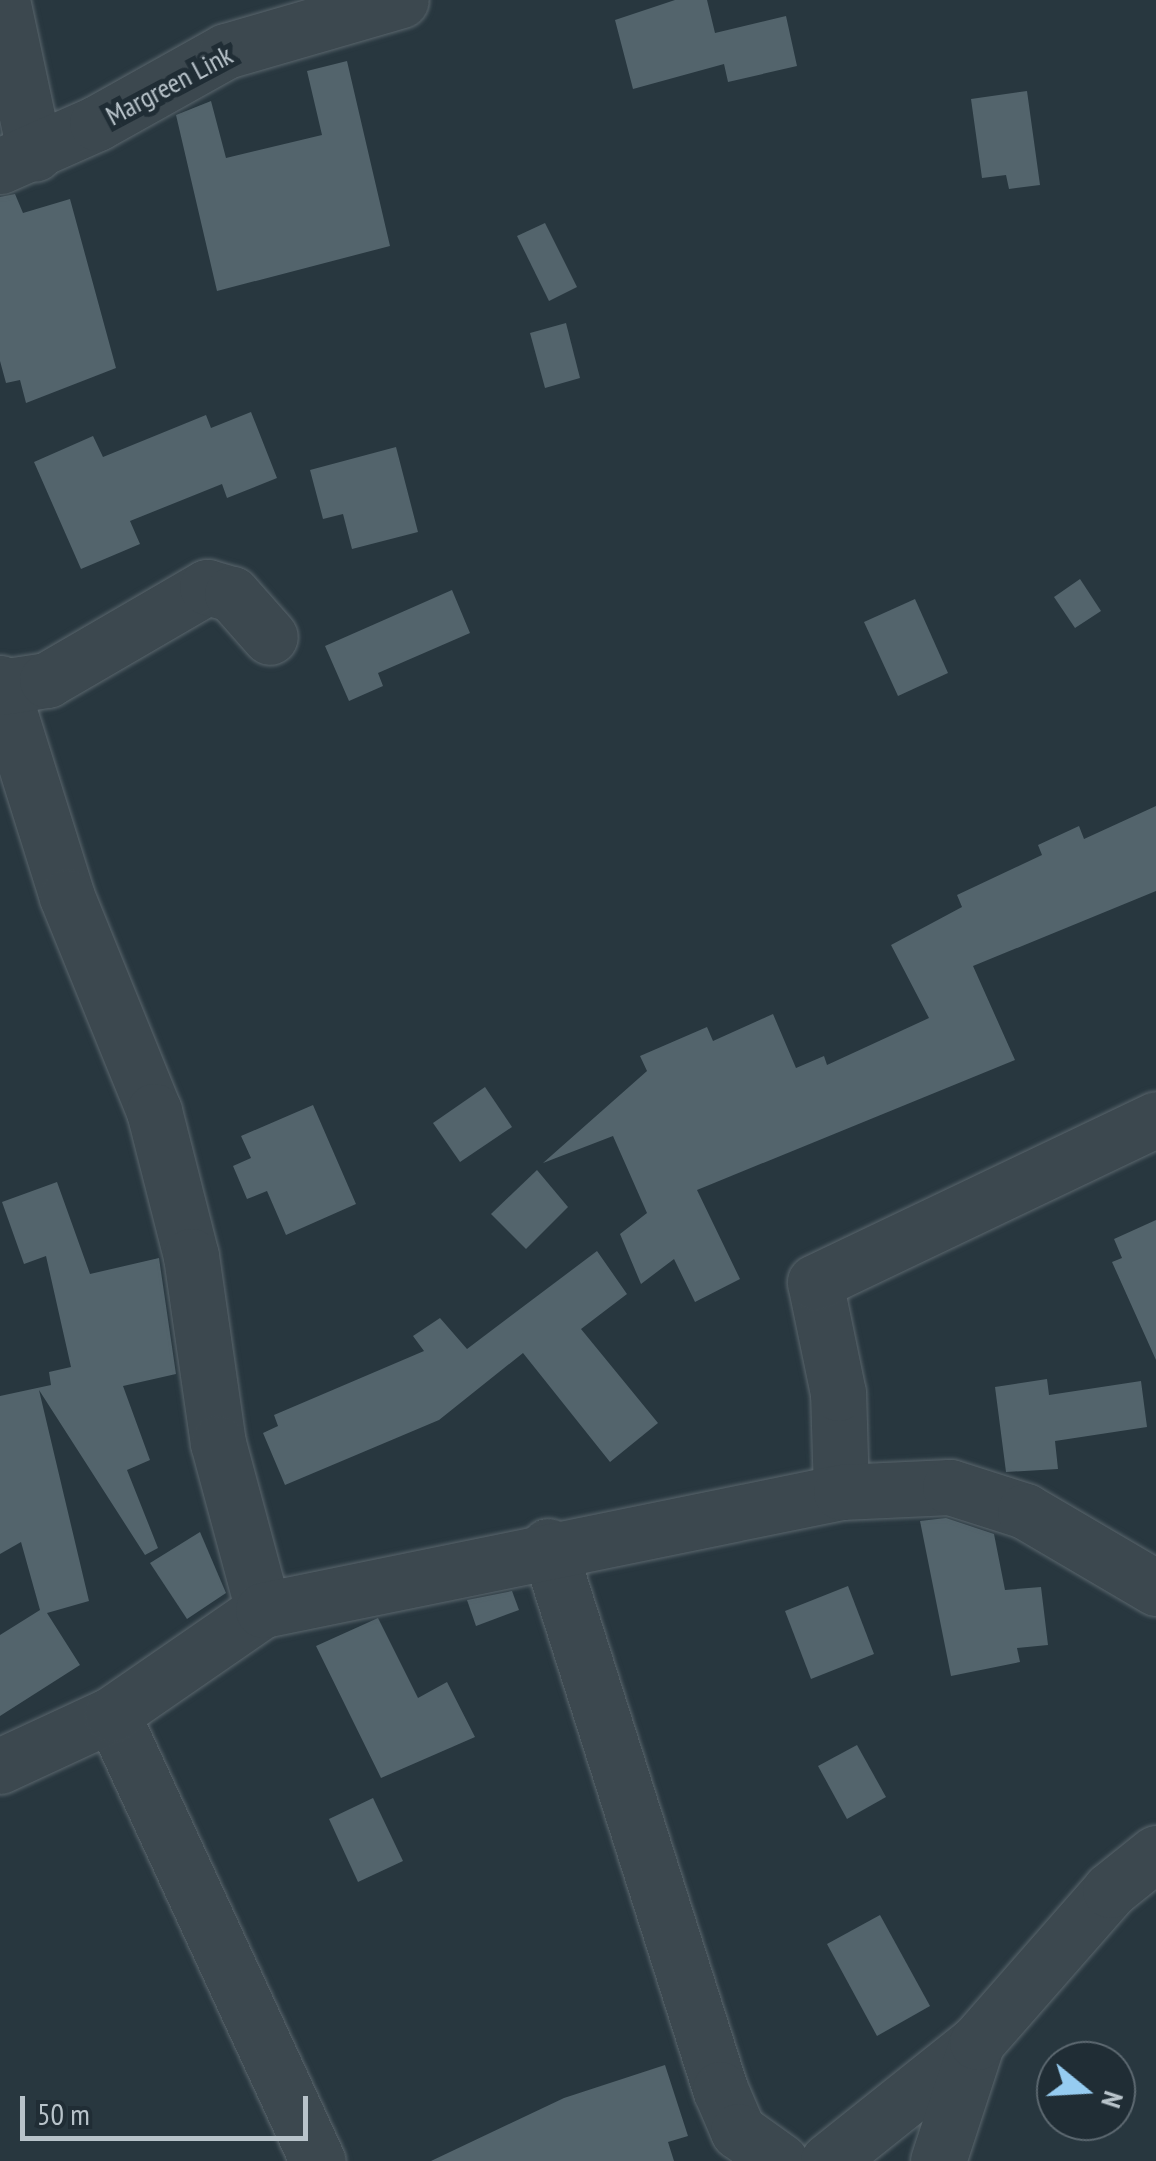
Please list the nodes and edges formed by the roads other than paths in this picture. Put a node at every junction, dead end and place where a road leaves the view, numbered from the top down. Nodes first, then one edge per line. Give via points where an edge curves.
1 (2, 0) edge
2 (400, 0) edge
3 (18, 160) edge
4 (270, 638) dead end
5 (1, 685) edge
6 (1156, 1119) edge
7 (841, 1492) junction
8 (548, 1546) junction
9 (1156, 1588) edge
10 (264, 1610) junction
11 (112, 1714) junction
12 (0, 1766) edge
13 (1156, 1854) edge
14 (977, 2042) junction
15 (318, 2161) edge
16 (780, 2161) edge
17 (828, 2161) edge
18 (938, 2161) edge

1 - 3 street
2 - 3 street, Margreen Link via 226,51
4 - 5 street via 232,594 206,586 47,680
5 - 10 street via 67,897 154,1111 191,1256 218,1443
6 - 7 street via 815,1282 838,1393
7 - 8 street
7 - 9 street via 950,1488 1026,1510
8 - 10 street
8 - 16 street via 720,2088 738,2131
10 - 11 street
11 - 12 street
11 - 15 street
13 - 14 street via 1110,1890
14 - 17 street
14 - 18 street

